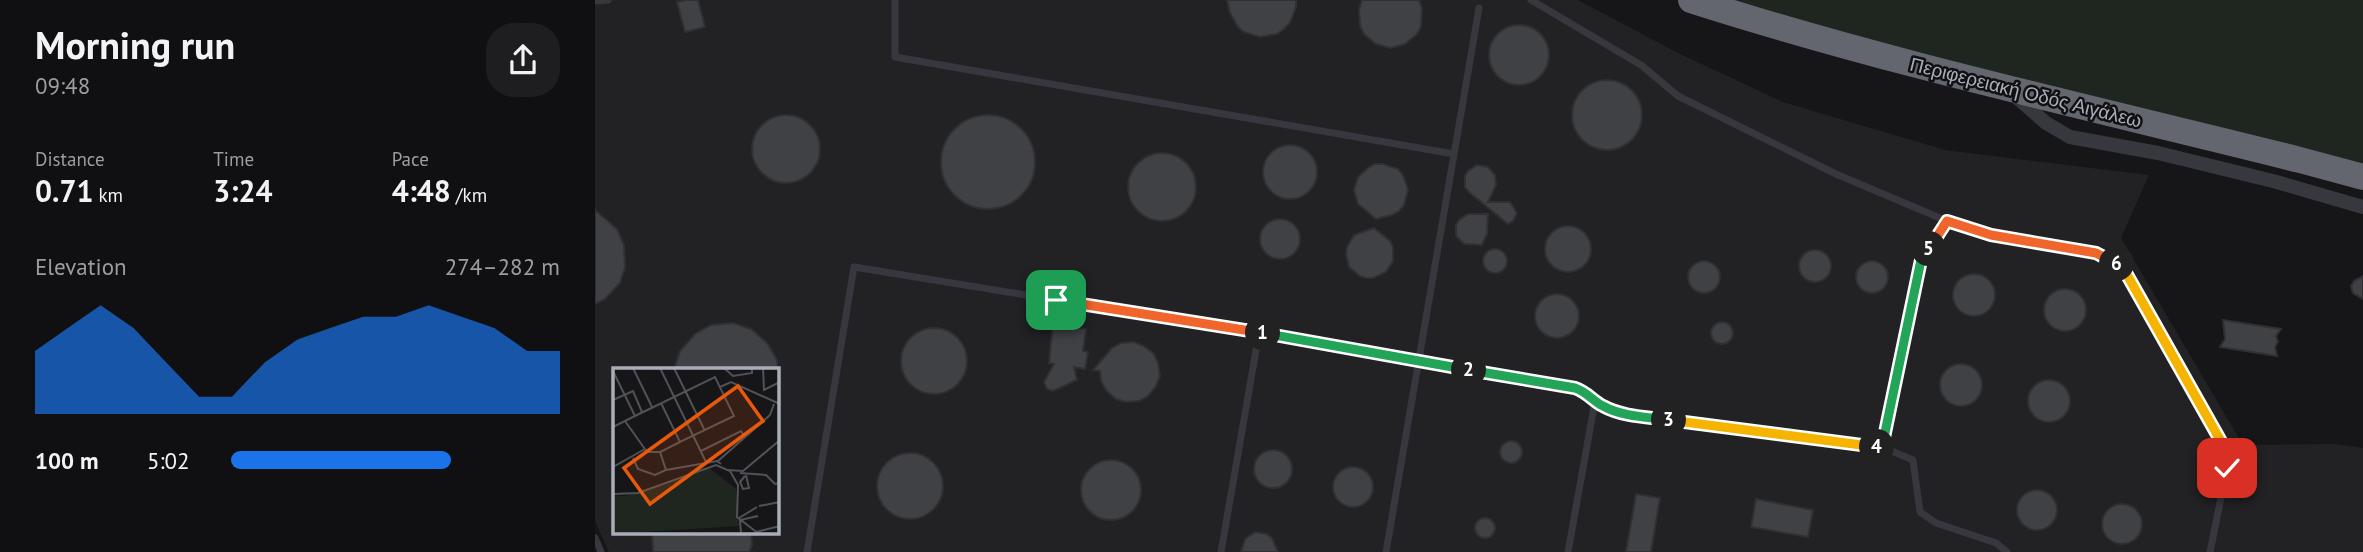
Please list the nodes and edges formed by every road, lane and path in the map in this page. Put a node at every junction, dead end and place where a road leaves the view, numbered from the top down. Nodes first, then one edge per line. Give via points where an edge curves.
1 (608, 0) edge
2 (895, 0) edge
3 (1531, 0) edge
4 (1691, 0) edge
5 (595, 1) edge
6 (1479, 8) dead end
7 (2004, 87) junction
8 (1454, 154) junction
9 (2363, 177) edge
10 (2363, 207) edge
11 (1947, 221) junction
12 (1259, 333) junction
13 (1419, 361) junction
14 (1595, 401) junction
15 (1882, 447) junction
16 (595, 538) edge
17 (601, 552) edge
18 (807, 552) edge
19 (1221, 552) edge
20 (1386, 552) edge
21 (1568, 552) edge
22 (2007, 552) edge
23 (2210, 552) edge

1 - 5 lane
2 - 8 lane via 895,57
3 - 11 lane via 1641,65 1678,96 1836,174
4 - 7 highway, Περιφερειακή Οδός Αιγάλεω
6 - 8 lane
7 - 9 highway, Περιφερειακή Οδός Αιγάλεω
7 - 10 street via 2070,137 2158,153
8 - 13 lane
11 - 15 lane via 1921,260
11 - 23 lane via 1991,235 2096,253 2126,273 2223,445 2227,468
12 - 13 lane
12 - 18 lane via 854,267
12 - 19 lane
13 - 14 lane via 1575,388
13 - 20 lane
14 - 15 lane via 1619,413
14 - 21 lane
15 - 22 lane via 1913,460 1920,512 1937,523 1996,542
16 - 17 lane

